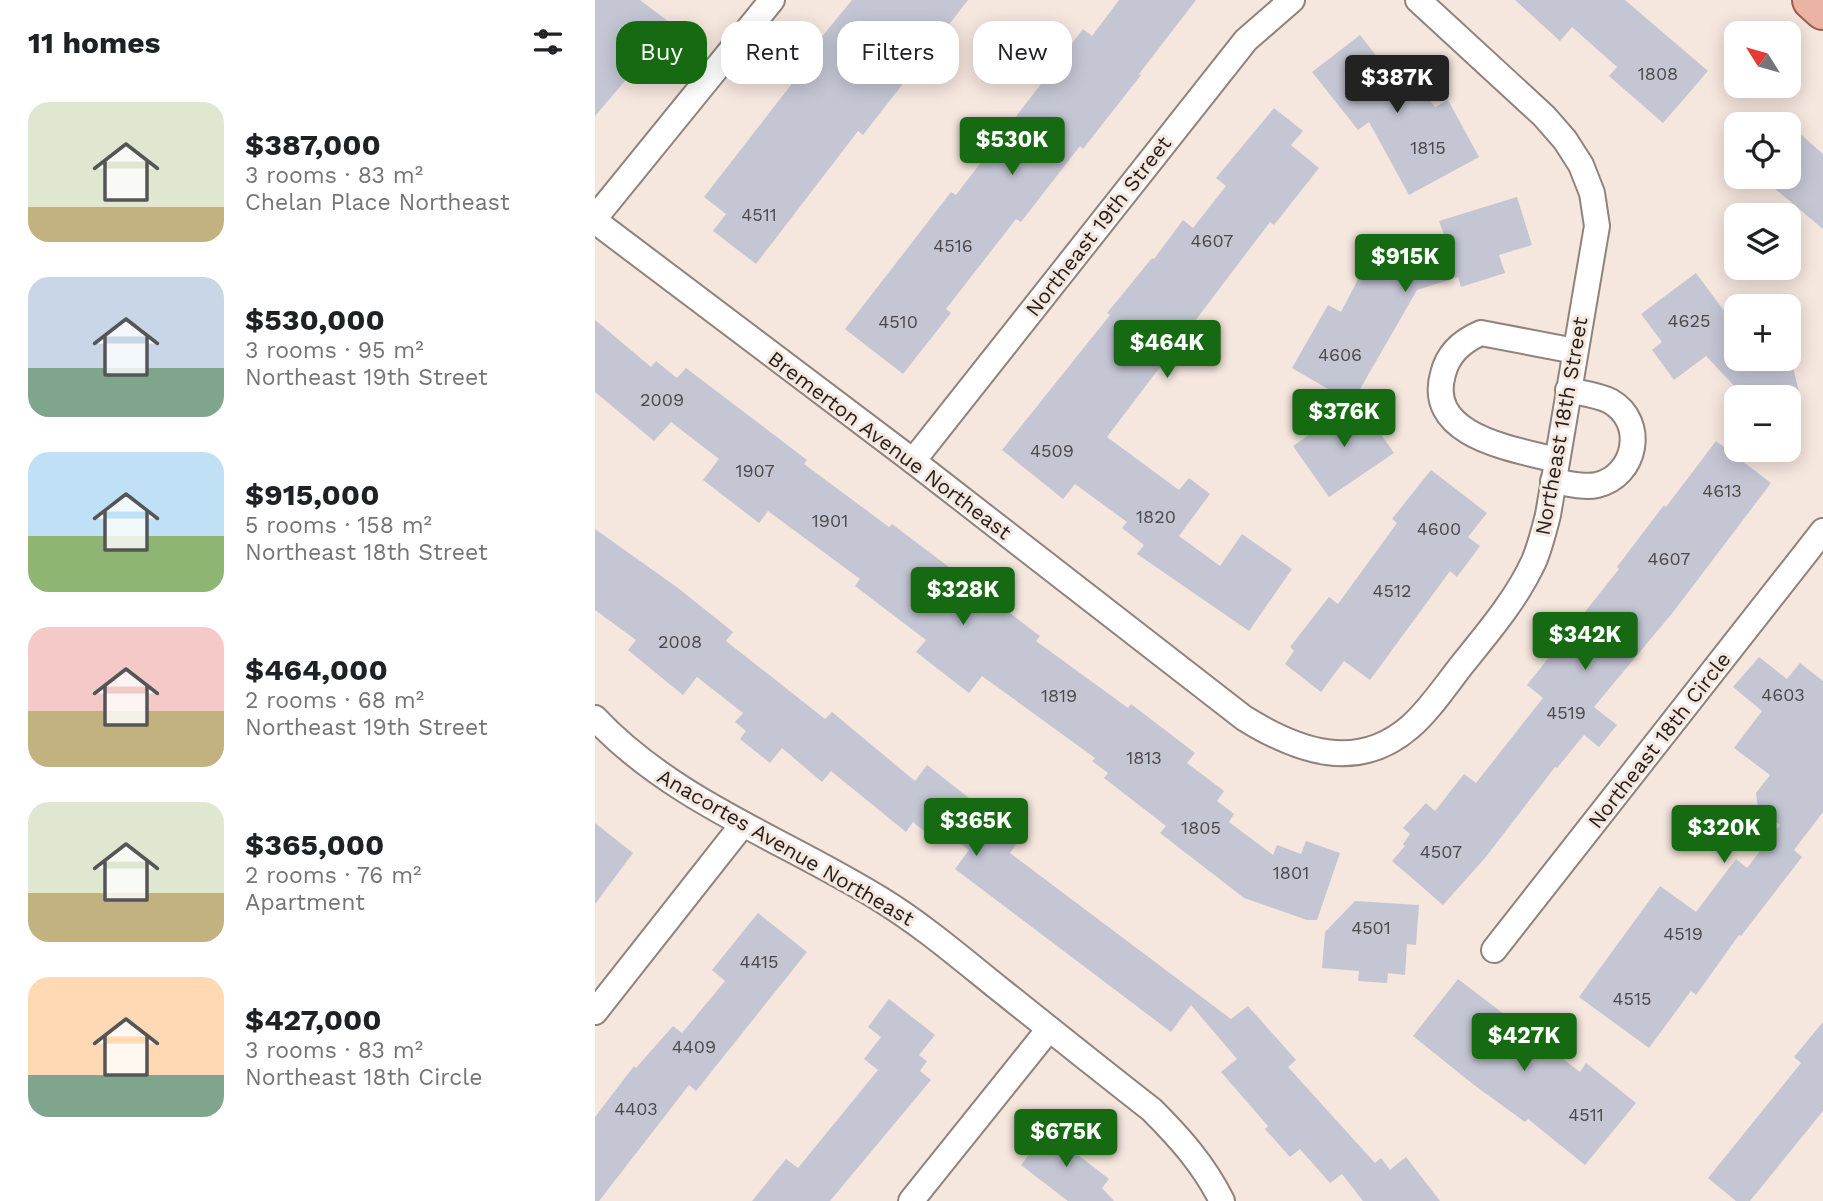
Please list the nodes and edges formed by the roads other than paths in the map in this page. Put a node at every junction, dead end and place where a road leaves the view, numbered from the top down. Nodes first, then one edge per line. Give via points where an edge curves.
1 (772, 0) edge
2 (1292, 0) edge
3 (1418, 0) edge
4 (1812, 0) edge
5 (1823, 10) edge
6 (595, 219) edge
7 (1575, 351) junction
8 (1568, 390) junction
9 (913, 461) junction
10 (1555, 471) junction
11 (1823, 531) edge
12 (595, 718) edge
13 (1327, 753) joint
14 (743, 824) junction
15 (1494, 950) dead end
16 (595, 1012) edge
17 (1049, 1029) junction
18 (911, 1201) edge
19 (1222, 1201) edge

1 - 6 street
2 - 9 street, Northeast 19th Street via 1246,40
3 - 7 street, Northeast 18th Street via 1544,116 1581,165 1592,193 1597,226
4 - 5 main road
6 - 9 street, Bremerton Avenue Northeast
7 - 8 street, Northeast 18th Street
7 - 10 street via 1481,333 1455,349 1441,378 1446,409 1466,432
8 - 10 street, Northeast 18th Street
8 - 10 street via 1621,409 1633,434 1633,448 1620,473 1595,485
9 - 13 street, Bremerton Avenue Northeast via 1244,718 1299,747
10 - 13 street, Northeast 18th Street via 1535,559 1499,619 1412,726 1389,743 1364,751
11 - 15 street, Northeast 18th Circle
12 - 14 street, Anacortes Avenue Northeast via 634,755
14 - 16 street
14 - 17 street, Anacortes Avenue Northeast via 923,927
17 - 18 street
17 - 19 street, Anacortes Avenue Northeast via 1177,1135

